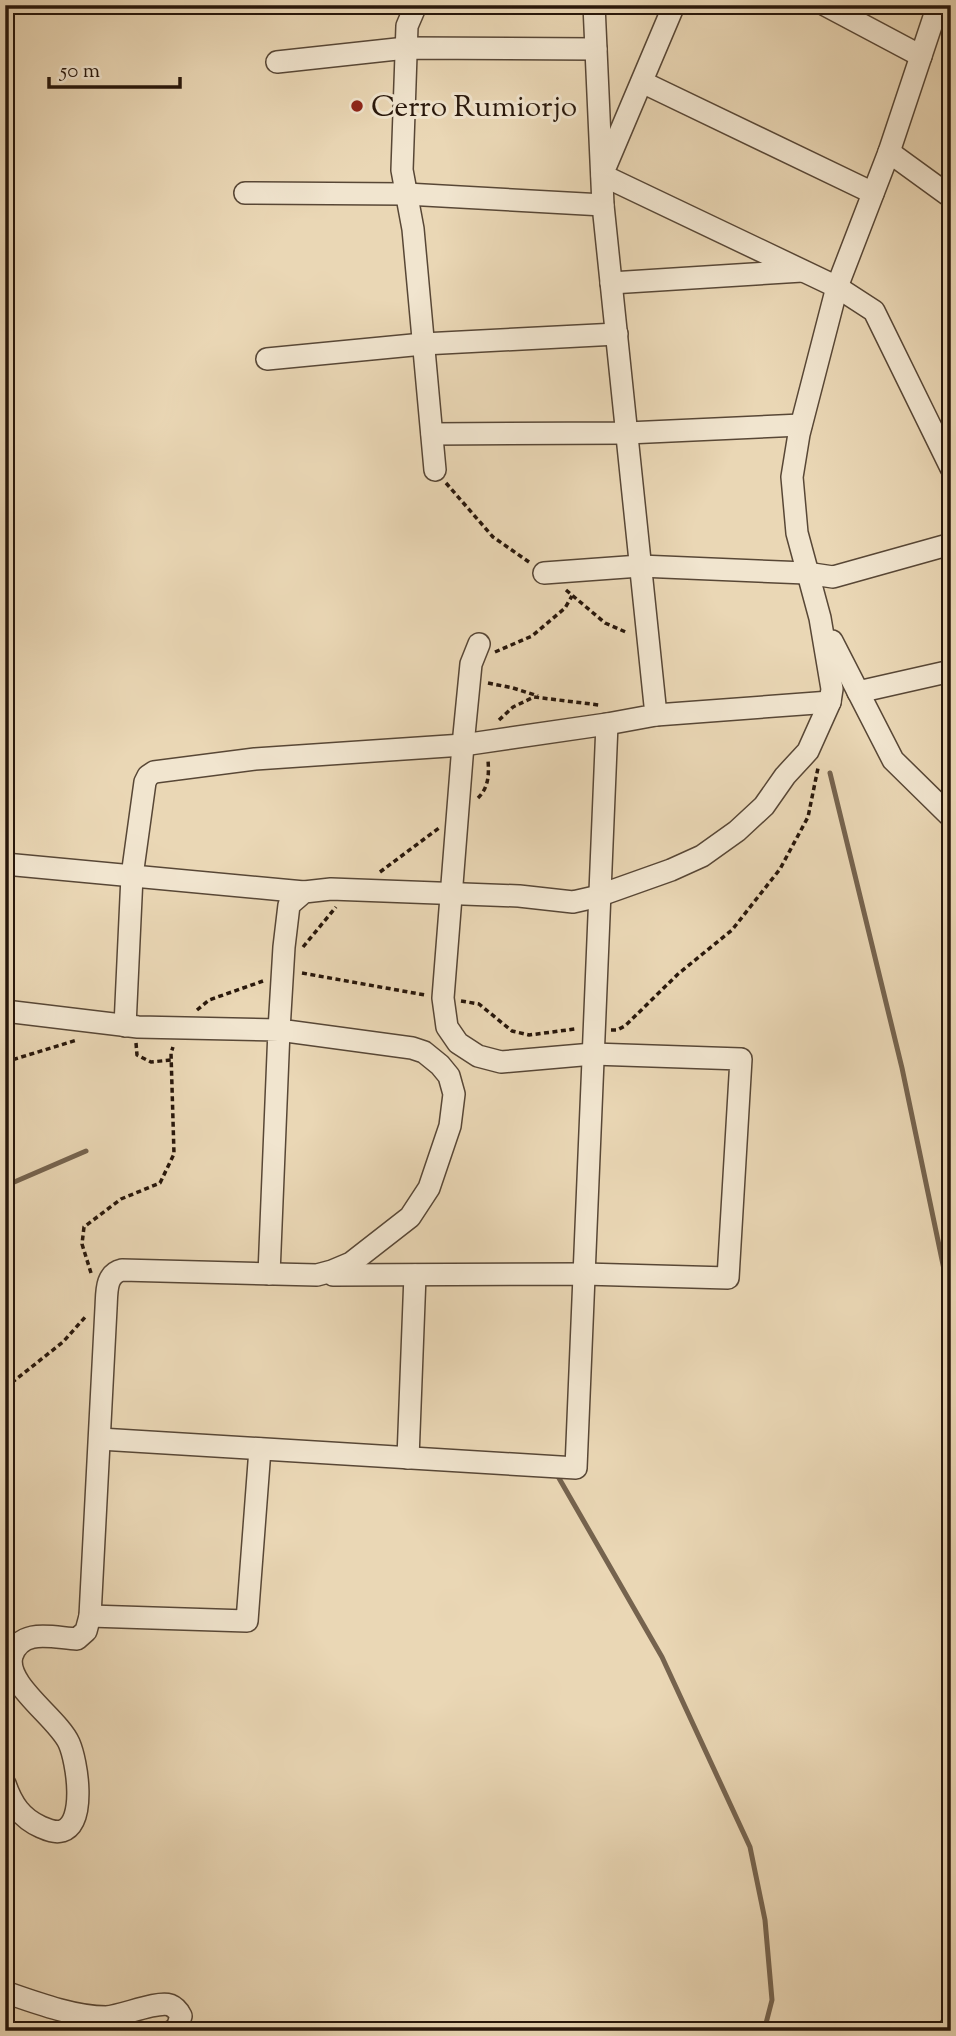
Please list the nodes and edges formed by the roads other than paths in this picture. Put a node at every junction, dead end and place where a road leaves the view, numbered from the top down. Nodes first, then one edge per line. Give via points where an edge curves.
1 (416, 5) edge
2 (594, 5) edge
3 (674, 5) edge
4 (825, 5) edge
5 (938, 5) edge
6 (406, 48) junction
7 (596, 49) junction
8 (921, 56) junction
9 (277, 62) dead end
10 (642, 82) junction
11 (889, 152) junction
12 (602, 175) junction
13 (245, 193) dead end
14 (873, 193) junction
15 (407, 194) junction
16 (951, 197) edge
17 (603, 205) junction
18 (804, 271) junction
19 (611, 283) junction
20 (837, 287) junction
21 (617, 334) junction
22 (424, 344) junction
23 (267, 359) dead end
24 (801, 425) junction
25 (627, 433) junction
26 (432, 435) junction
27 (951, 468) edge
28 (435, 470) road end
29 (951, 544) edge
30 (640, 566) junction
31 (544, 573) road end
32 (806, 573) junction
33 (820, 618) junction
34 (473, 660) road end
35 (951, 671) edge
36 (858, 692) junction
37 (830, 702) junction
38 (609, 715) junction
39 (656, 715) junction
40 (463, 745) junction
41 (951, 791) edge
42 (929, 796) junction
43 (951, 817) edge
44 (5, 864) edge
45 (132, 876) junction
46 (304, 892) junction
47 (452, 894) junction
48 (601, 895) junction
49 (5, 1011) edge
50 (125, 1026) junction
51 (279, 1030) junction
52 (593, 1054) junction
53 (269, 1274) junction
54 (584, 1274) junction
55 (317, 1275) junction
56 (415, 1275) junction
57 (100, 1439) junction
58 (260, 1449) junction
59 (408, 1458) junction
60 (90, 1616) junction
61 (5, 1784) edge
62 (5, 1992) edge
63 (172, 2031) edge

1 - 6 street via 407,26
2 - 7 street
3 - 10 street
4 - 8 street
5 - 8 street
6 - 7 street
6 - 9 street
6 - 15 street via 402,170
7 - 12 street
8 - 11 street
10 - 12 street
10 - 14 street
11 - 14 street
11 - 16 street
12 - 17 street
12 - 18 street
13 - 15 street
14 - 20 street
15 - 17 street
15 - 22 street
17 - 19 street
18 - 19 street
18 - 20 street
19 - 21 street
20 - 24 street
20 - 27 street via 874,311
21 - 22 street
21 - 25 street
22 - 23 street
22 - 26 street
24 - 25 street
24 - 32 street via 792,477
25 - 26 street
25 - 30 street
26 - 28 street
29 - 32 street via 834,577
30 - 31 street
30 - 32 street
30 - 39 street
32 - 33 street
33 - 36 street
33 - 37 street via 831,674
34 - 40 street
35 - 36 street
36 - 42 street via 893,760
37 - 39 street
37 - 48 street via 808,751 764,806 737,831 692,861
38 - 39 street
38 - 40 street
38 - 48 street
40 - 45 street via 255,759 154,772 145,782
40 - 47 street
41 - 42 street
42 - 43 street
44 - 45 street
45 - 46 street
45 - 50 street
46 - 47 street
46 - 51 street via 289,905
47 - 48 street via 573,902
47 - 52 street via 443,998 447,1027 458,1043 478,1056 501,1062
48 - 52 street
49 - 50 street
50 - 51 street
51 - 53 street
51 - 55 street via 424,1052 449,1076 454,1094 450,1126 429,1188 411,1217 351,1263
52 - 54 street
52 - 54 street via 741,1059 728,1278
53 - 55 street
53 - 57 street via 114,1272 107,1293
54 - 56 street
54 - 59 street via 576,1468
55 - 56 street
56 - 59 street
57 - 58 street
57 - 60 street
58 - 59 street
58 - 60 street via 247,1622
60 - 61 street via 86,1631 77,1639 30,1636 12,1655 11,1666 17,1681 69,1741 78,1798 73,1823 57,1832 33,1823 11,1801
62 - 63 street via 106,2017 170,2005 181,2016

